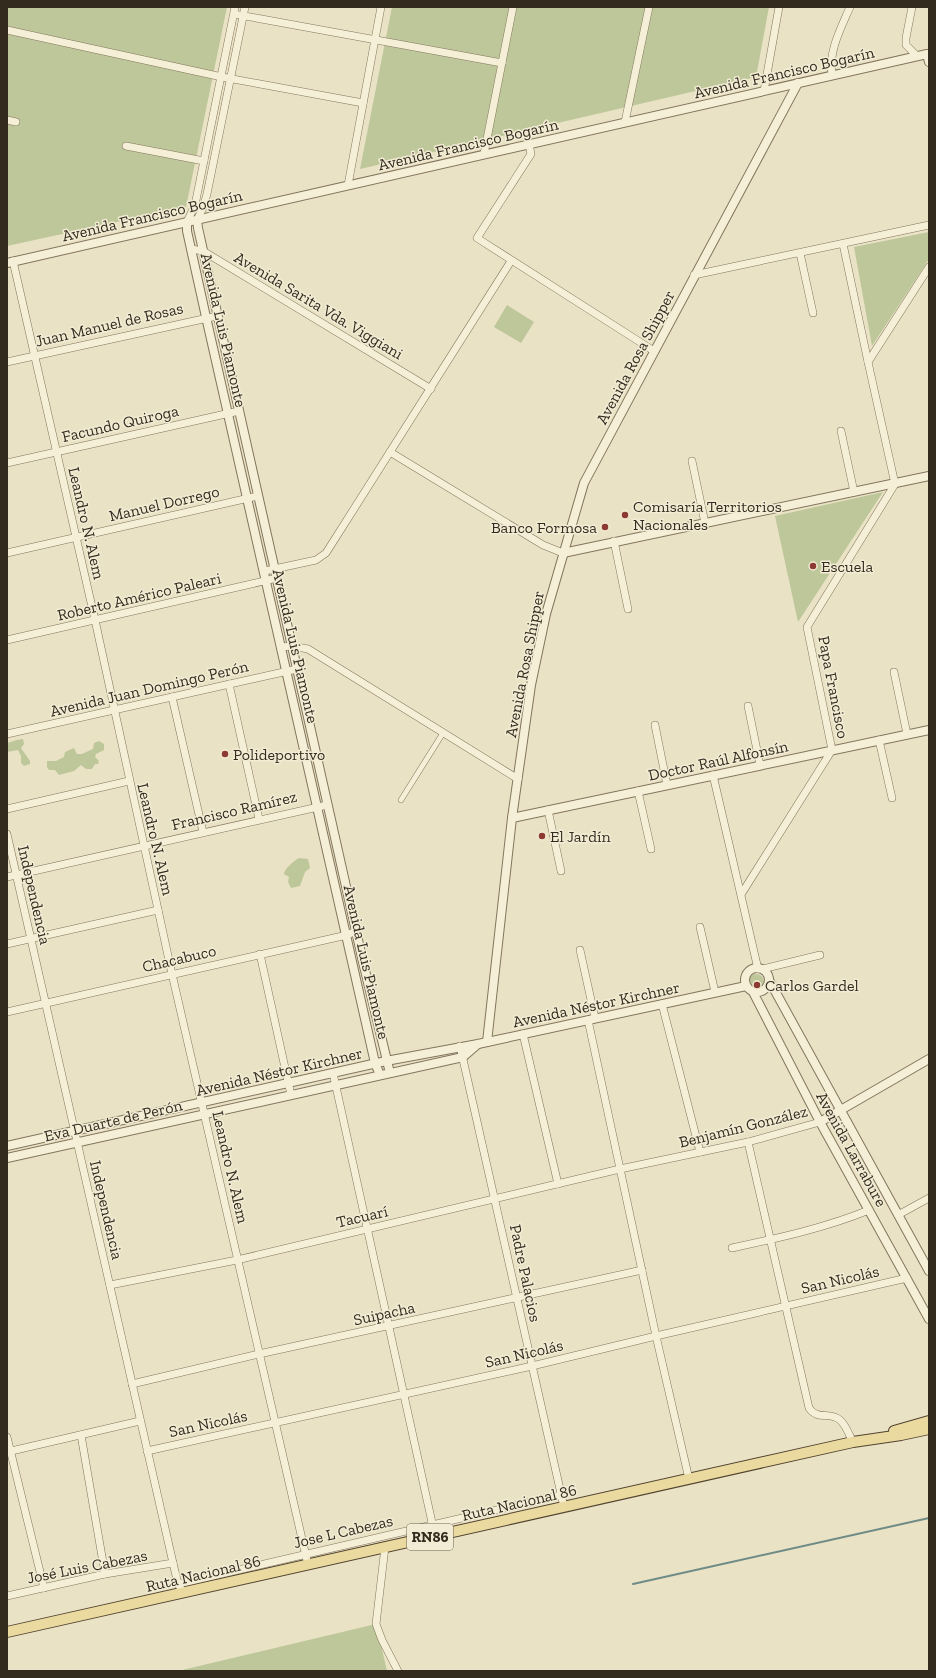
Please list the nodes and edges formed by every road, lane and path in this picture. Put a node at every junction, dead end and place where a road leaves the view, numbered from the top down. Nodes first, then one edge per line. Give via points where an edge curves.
1 (245, 7) edge
2 (381, 7) edge
3 (513, 7) edge
4 (649, 7) edge
5 (780, 7) edge
6 (850, 7) edge
7 (912, 7) edge
8 (234, 11) edge
9 (243, 16) junction
10 (7, 30) edge
11 (375, 39) junction
12 (917, 56) junction
13 (928, 56) edge
14 (502, 63) junction
15 (832, 75) junction
16 (222, 77) junction
17 (230, 78) junction
18 (798, 83) junction
19 (764, 91) junction
20 (363, 102) junction
21 (7, 120) edge
22 (16, 122) dead end
23 (625, 122) junction
24 (529, 144) junction
25 (126, 146) dead end
26 (484, 154) junction
27 (204, 161) junction
28 (348, 185) junction
29 (197, 220) junction
30 (187, 222) junction
31 (929, 225) edge
32 (844, 244) junction
33 (191, 248) junction
34 (203, 251) junction
35 (800, 253) junction
36 (511, 261) junction
37 (10, 262) edge
38 (929, 266) edge
39 (694, 275) junction
40 (813, 313) dead end
41 (217, 316) junction
42 (206, 317) junction
43 (654, 351) junction
44 (34, 355) junction
45 (7, 362) edge
46 (868, 362) junction
47 (430, 388) junction
48 (239, 411) junction
49 (229, 413) junction
50 (840, 431) dead end
51 (56, 452) junction
52 (390, 452) junction
53 (692, 461) dead end
54 (7, 463) edge
55 (929, 476) edge
56 (895, 484) junction
57 (854, 492) junction
58 (258, 496) junction
59 (248, 498) junction
60 (705, 523) junction
61 (76, 538) junction
62 (614, 542) junction
63 (7, 553) edge
64 (563, 553) junction
65 (274, 569) junction
66 (265, 571) junction
67 (276, 578) junction
68 (267, 582) junction
69 (628, 609) dead end
70 (95, 620) junction
71 (7, 640) edge
72 (292, 646) junction
73 (281, 647) junction
74 (297, 669) junction
75 (287, 671) junction
76 (894, 672) dead end
77 (229, 684) junction
78 (172, 697) junction
79 (748, 706) dead end
80 (113, 710) junction
81 (655, 725) dead end
82 (929, 730) edge
83 (443, 733) junction
84 (7, 734) edge
85 (908, 734) junction
86 (880, 740) junction
87 (832, 750) junction
88 (760, 765) junction
89 (713, 775) junction
90 (518, 779) junction
91 (129, 781) junction
92 (667, 785) junction
93 (638, 791) junction
94 (892, 798) dead end
95 (400, 800) dead end
96 (327, 805) junction
97 (318, 806) junction
98 (7, 809) edge
99 (548, 810) junction
100 (512, 818) junction
101 (259, 819) junction
102 (203, 832) junction
103 (7, 834) edge
104 (144, 846) junction
105 (651, 849) dead end
106 (561, 871) dead end
107 (16, 875) junction
108 (7, 877) edge
109 (742, 893) junction
110 (158, 910) junction
111 (700, 928) dead end
112 (356, 931) junction
113 (347, 935) junction
114 (30, 939) junction
115 (7, 944) edge
116 (580, 950) dead end
117 (260, 954) junction
118 (820, 954) dead end
119 (760, 969) junction
120 (172, 974) junction
121 (769, 980) junction
122 (746, 986) junction
123 (715, 992) junction
124 (752, 992) junction
125 (45, 1003) junction
126 (662, 1004) junction
127 (7, 1012) edge
128 (592, 1019) junction
129 (523, 1034) junction
130 (487, 1042) junction
131 (478, 1044) junction
132 (460, 1046) junction
133 (463, 1057) junction
134 (929, 1059) edge
135 (386, 1061) junction
136 (375, 1063) junction
137 (333, 1073) junction
138 (390, 1073) junction
139 (380, 1075) junction
140 (288, 1083) junction
141 (336, 1085) junction
142 (291, 1095) junction
143 (202, 1102) junction
144 (840, 1111) junction
145 (204, 1114) junction
146 (820, 1122) junction
147 (75, 1131) junction
148 (77, 1142) junction
149 (748, 1142) junction
150 (7, 1146) edge
151 (700, 1152) junction
152 (7, 1158) edge
153 (620, 1169) junction
154 (558, 1184) junction
155 (929, 1198) edge
156 (496, 1199) junction
157 (869, 1210) junction
158 (898, 1215) junction
159 (367, 1229) junction
160 (771, 1240) junction
161 (732, 1248) dead end
162 (237, 1260) junction
163 (642, 1270) junction
164 (929, 1271) edge
165 (907, 1278) junction
166 (110, 1285) junction
167 (517, 1298) junction
168 (786, 1306) junction
169 (929, 1319) edge
170 (389, 1326) junction
171 (656, 1336) junction
172 (259, 1354) junction
173 (532, 1366) junction
174 (132, 1384) junction
175 (404, 1394) junction
176 (140, 1421) junction
177 (929, 1422) edge
178 (274, 1423) junction
179 (929, 1429) edge
180 (81, 1435) junction
181 (7, 1438) edge
182 (873, 1439) junction
183 (853, 1442) junction
184 (147, 1451) junction
185 (9, 1452) edge
186 (689, 1479) junction
187 (561, 1495) junction
188 (564, 1507) junction
189 (432, 1526) junction
190 (435, 1536) junction
191 (385, 1547) junction
192 (305, 1554) junction
193 (173, 1563) junction
194 (308, 1565) junction
195 (105, 1574) junction
196 (44, 1588) junction
197 (180, 1588) junction
198 (7, 1596) edge
199 (7, 1632) edge
200 (398, 1671) edge

1 - 9 street
2 - 11 street
3 - 14 street
4 - 23 street
5 - 19 street
6 - 15 street via 834,48
7 - 12 street via 906,45
8 - 9 street
8 - 16 street
9 - 11 street
9 - 17 street
10 - 16 street
11 - 14 street
11 - 20 street
12 - 13 street, Avenida Francisco Bogarín
12 - 15 street, Avenida Francisco Bogarín
14 - 26 street
15 - 18 street, Avenida Francisco Bogarín
16 - 17 street
16 - 27 street
17 - 20 street
17 - 29 street via 207,194
18 - 19 street, Avenida Francisco Bogarín
18 - 39 street, Avenida Rosa Shipper
19 - 23 street, Avenida Francisco Bogarín
20 - 28 street
21 - 22 street
23 - 24 street, Avenida Francisco Bogarín
24 - 26 street, Avenida Francisco Bogarín
24 - 36 street via 531,154 477,238
25 - 27 street
26 - 28 street, Avenida Francisco Bogarín
27 - 30 street via 195,205
28 - 29 street, Avenida Francisco Bogarín
29 - 30 street, Avenida Francisco Bogarín
29 - 34 street, Avenida Luis Piamonte
30 - 33 street, Avenida Luis Piamonte
30 - 37 street, Avenida Francisco Bogarín
31 - 32 street
32 - 35 street
32 - 46 street
33 - 34 street, Avenida Sarita Vda. Viggiani
33 - 42 street, Avenida Luis Piamonte
34 - 41 street, Avenida Luis Piamonte
34 - 47 street, Avenida Sarita Vda. Viggiani
35 - 39 street
35 - 40 street
36 - 43 street
36 - 47 street
37 - 44 street, Leandro N. Alem
38 - 46 street
39 - 43 street, Avenida Rosa Shipper
41 - 42 street, Juan Manuel de Rosas
41 - 48 street, Avenida Luis Piamonte
42 - 44 street, Juan Manuel de Rosas
42 - 49 street, Avenida Luis Piamonte
43 - 64 street, Avenida Rosa Shipper via 585,478
44 - 45 street, Juan Manuel de Rosas
44 - 51 street, Leandro N. Alem
46 - 56 street
47 - 52 street
48 - 49 street, Facundo Quiroga
48 - 58 street, Avenida Luis Piamonte
49 - 51 street, Facundo Quiroga
49 - 59 street, Avenida Luis Piamonte
50 - 57 street
51 - 54 street, Facundo Quiroga
51 - 61 street, Leandro N. Alem
52 - 64 street via 544,545
52 - 65 street via 326,553 316,560
53 - 60 street
55 - 56 street
56 - 57 street
56 - 87 street, Papa Francisco via 807,627
57 - 60 street
58 - 59 street, Manuel Dorrego
58 - 65 street, Avenida Luis Piamonte
59 - 61 street, Manuel Dorrego
59 - 66 street, Avenida Luis Piamonte
60 - 62 street
61 - 63 street, Manuel Dorrego
61 - 70 street, Leandro N. Alem
62 - 64 street
62 - 69 street
64 - 90 street, Avenida Rosa Shipper via 539,641
65 - 66 street
65 - 67 street, Avenida Luis Piamonte
66 - 68 street, Avenida Luis Piamonte
67 - 68 street, Roberto Américo Paleari
67 - 72 street, Avenida Luis Piamonte
68 - 70 street, Roberto Américo Paleari
68 - 73 street, Avenida Luis Piamonte
70 - 71 street, Roberto Américo Paleari
70 - 80 street, Leandro N. Alem
72 - 73 street
72 - 74 street, Avenida Luis Piamonte
72 - 83 street via 308,649
73 - 75 street, Avenida Luis Piamonte
74 - 75 street, Avenida Juan Domingo Perón
74 - 96 street, Avenida Luis Piamonte
75 - 77 street, Avenida Juan Domingo Perón
75 - 97 street, Avenida Luis Piamonte
76 - 85 street
77 - 78 street, Avenida Juan Domingo Perón
77 - 101 street
78 - 80 street, Avenida Juan Domingo Perón
78 - 102 street
79 - 88 street
80 - 84 street, Avenida Juan Domingo Perón
80 - 91 street, Leandro N. Alem
81 - 92 street
82 - 85 street, Doctor Raúl Alfonsín
83 - 90 street
83 - 95 street
85 - 86 street, Doctor Raúl Alfonsín
86 - 87 street, Doctor Raúl Alfonsín
86 - 94 street
87 - 88 street, Doctor Raúl Alfonsín
87 - 109 street, Papa Francisco
88 - 89 street, Doctor Raúl Alfonsín
89 - 92 street, Doctor Raúl Alfonsín
89 - 109 street
90 - 100 street, Avenida Rosa Shipper
91 - 98 street
91 - 104 street, Leandro N. Alem
92 - 93 street, Doctor Raúl Alfonsín
93 - 99 street, Doctor Raúl Alfonsín
93 - 105 street
96 - 97 street, Francisco Ramírez
96 - 112 street, Avenida Luis Piamonte
97 - 101 street, Francisco Ramírez
97 - 113 street, Avenida Luis Piamonte
99 - 100 street, Doctor Raúl Alfonsín
99 - 106 street
100 - 130 street, Avenida Rosa Shipper
101 - 102 street, Francisco Ramírez
102 - 104 street, Francisco Ramírez
103 - 107 street, Independencia
104 - 107 street, Francisco Ramírez
104 - 110 street, Leandro N. Alem
107 - 108 street, Francisco Ramírez
107 - 114 street, Independencia
109 - 119 street
110 - 114 street
110 - 120 street, Leandro N. Alem
111 - 123 street
112 - 113 street, Chacabuco
112 - 135 street, Avenida Luis Piamonte
113 - 117 street, Chacabuco
113 - 136 street, Avenida Luis Piamonte
114 - 115 street
114 - 125 street, Independencia
116 - 128 street
117 - 120 street, Chacabuco
117 - 140 street
118 - 119 street
119 - 121 street via 767,974
119 - 122 street via 746,974
120 - 125 street, Chacabuco
120 - 143 street, Leandro N. Alem
121 - 124 street via 764,990
121 - 144 street, Avenida Larrabure
122 - 123 street, Avenida Néstor Kirchner
122 - 124 street
123 - 126 street, Avenida Néstor Kirchner
124 - 146 street, Avenida Larrabure
125 - 127 street, Chacabuco
125 - 147 street, Independencia
126 - 128 street, Avenida Néstor Kirchner
126 - 151 street
128 - 129 street, Avenida Néstor Kirchner
128 - 153 street
129 - 130 street, Avenida Néstor Kirchner
129 - 154 street
130 - 131 street, Avenida Néstor Kirchner
131 - 132 street, Avenida Néstor Kirchner
131 - 133 street, Eva Duarte de Perón
132 - 133 street, Padre Palacios
132 - 135 street, Avenida Néstor Kirchner
133 - 138 street, Eva Duarte de Perón
133 - 156 street, Padre Palacios
134 - 144 street, Benjamín González
135 - 136 street, Avenida Néstor Kirchner
135 - 138 street, Avenida Luis Piamonte
136 - 137 street, Avenida Néstor Kirchner
136 - 139 street, Avenida Luis Piamonte
137 - 140 street, Avenida Néstor Kirchner
137 - 141 street
138 - 139 street, Eva Duarte de Perón
139 - 141 street, Eva Duarte de Perón
140 - 142 street
140 - 143 street, Avenida Néstor Kirchner
141 - 142 street, Eva Duarte de Perón
141 - 159 street
142 - 145 street, Eva Duarte de Perón
143 - 145 street, Leandro N. Alem
143 - 147 street, Avenida Néstor Kirchner
144 - 146 street, Benjamín González
144 - 158 street, Avenida Larrabure
145 - 148 street, Eva Duarte de Perón
145 - 162 street, Leandro N. Alem
146 - 149 street, Benjamín González
146 - 157 street, Avenida Larrabure
147 - 148 street, Independencia
147 - 150 street, Avenida Néstor Kirchner
148 - 152 street, Eva Duarte de Perón
148 - 166 street, Independencia
149 - 151 street, Benjamín González
149 - 160 street
151 - 153 street, Benjamín González
153 - 154 street, Tacuarí
153 - 163 street
154 - 156 street, Tacuarí
155 - 158 street
156 - 159 street, Tacuarí
156 - 167 street, Padre Palacios
157 - 160 street via 848,1219
157 - 165 street, Avenida Larrabure
158 - 164 street, Avenida Larrabure
159 - 162 street, Tacuarí
159 - 170 street
160 - 161 street
160 - 168 street
162 - 166 street, Tacuarí
162 - 172 street, Leandro N. Alem
163 - 167 street, Suipacha
163 - 171 street
165 - 168 street, San Nicolás
165 - 169 street, Avenida Larrabure
166 - 174 street, Independencia
167 - 170 street, Suipacha
167 - 173 street, Padre Palacios
168 - 171 street, San Nicolás
168 - 183 street via 809,1408 818,1416 839,1419
170 - 172 street, Suipacha
170 - 175 street
171 - 173 street, San Nicolás
171 - 186 street
172 - 174 street, Suipacha
172 - 178 street, Leandro N. Alem
173 - 175 street, San Nicolás
173 - 187 street, Padre Palacios
174 - 176 street, Independencia
175 - 178 street, San Nicolás
175 - 189 street
176 - 180 street
176 - 184 street, Independencia
177 - 182 main road, Ruta Nacional 86 / RN86 via 899,1429
178 - 184 street, San Nicolás
178 - 192 street, Leandro N. Alem
179 - 182 main road, Ruta Nacional 86 / RN86
180 - 185 street
180 - 195 street
181 - 185 street
182 - 183 main road, Ruta Nacional 86 / RN86
183 - 186 main road, Ruta Nacional 86 / RN86
184 - 193 street, Independencia
185 - 196 street
186 - 188 main road, Ruta Nacional 86 / RN86
187 - 188 street, Padre Palacios
187 - 189 street, Jose L Cabezas
188 - 190 main road, Ruta Nacional 86 / RN86
189 - 190 street
189 - 192 street, Jose L Cabezas
190 - 191 main road, Ruta Nacional 86 / RN86
191 - 194 main road, Ruta Nacional 86 / RN86
191 - 200 street via 376,1624
192 - 194 street, Leandro N. Alem
192 - 197 street, Jose L Cabezas
193 - 195 street, José Luis Cabezas
193 - 197 street, Independencia
194 - 197 main road, Ruta Nacional 86 / RN86
195 - 196 street, José Luis Cabezas
196 - 198 street, José Luis Cabezas
197 - 199 main road, Ruta Nacional 86 / RN86

